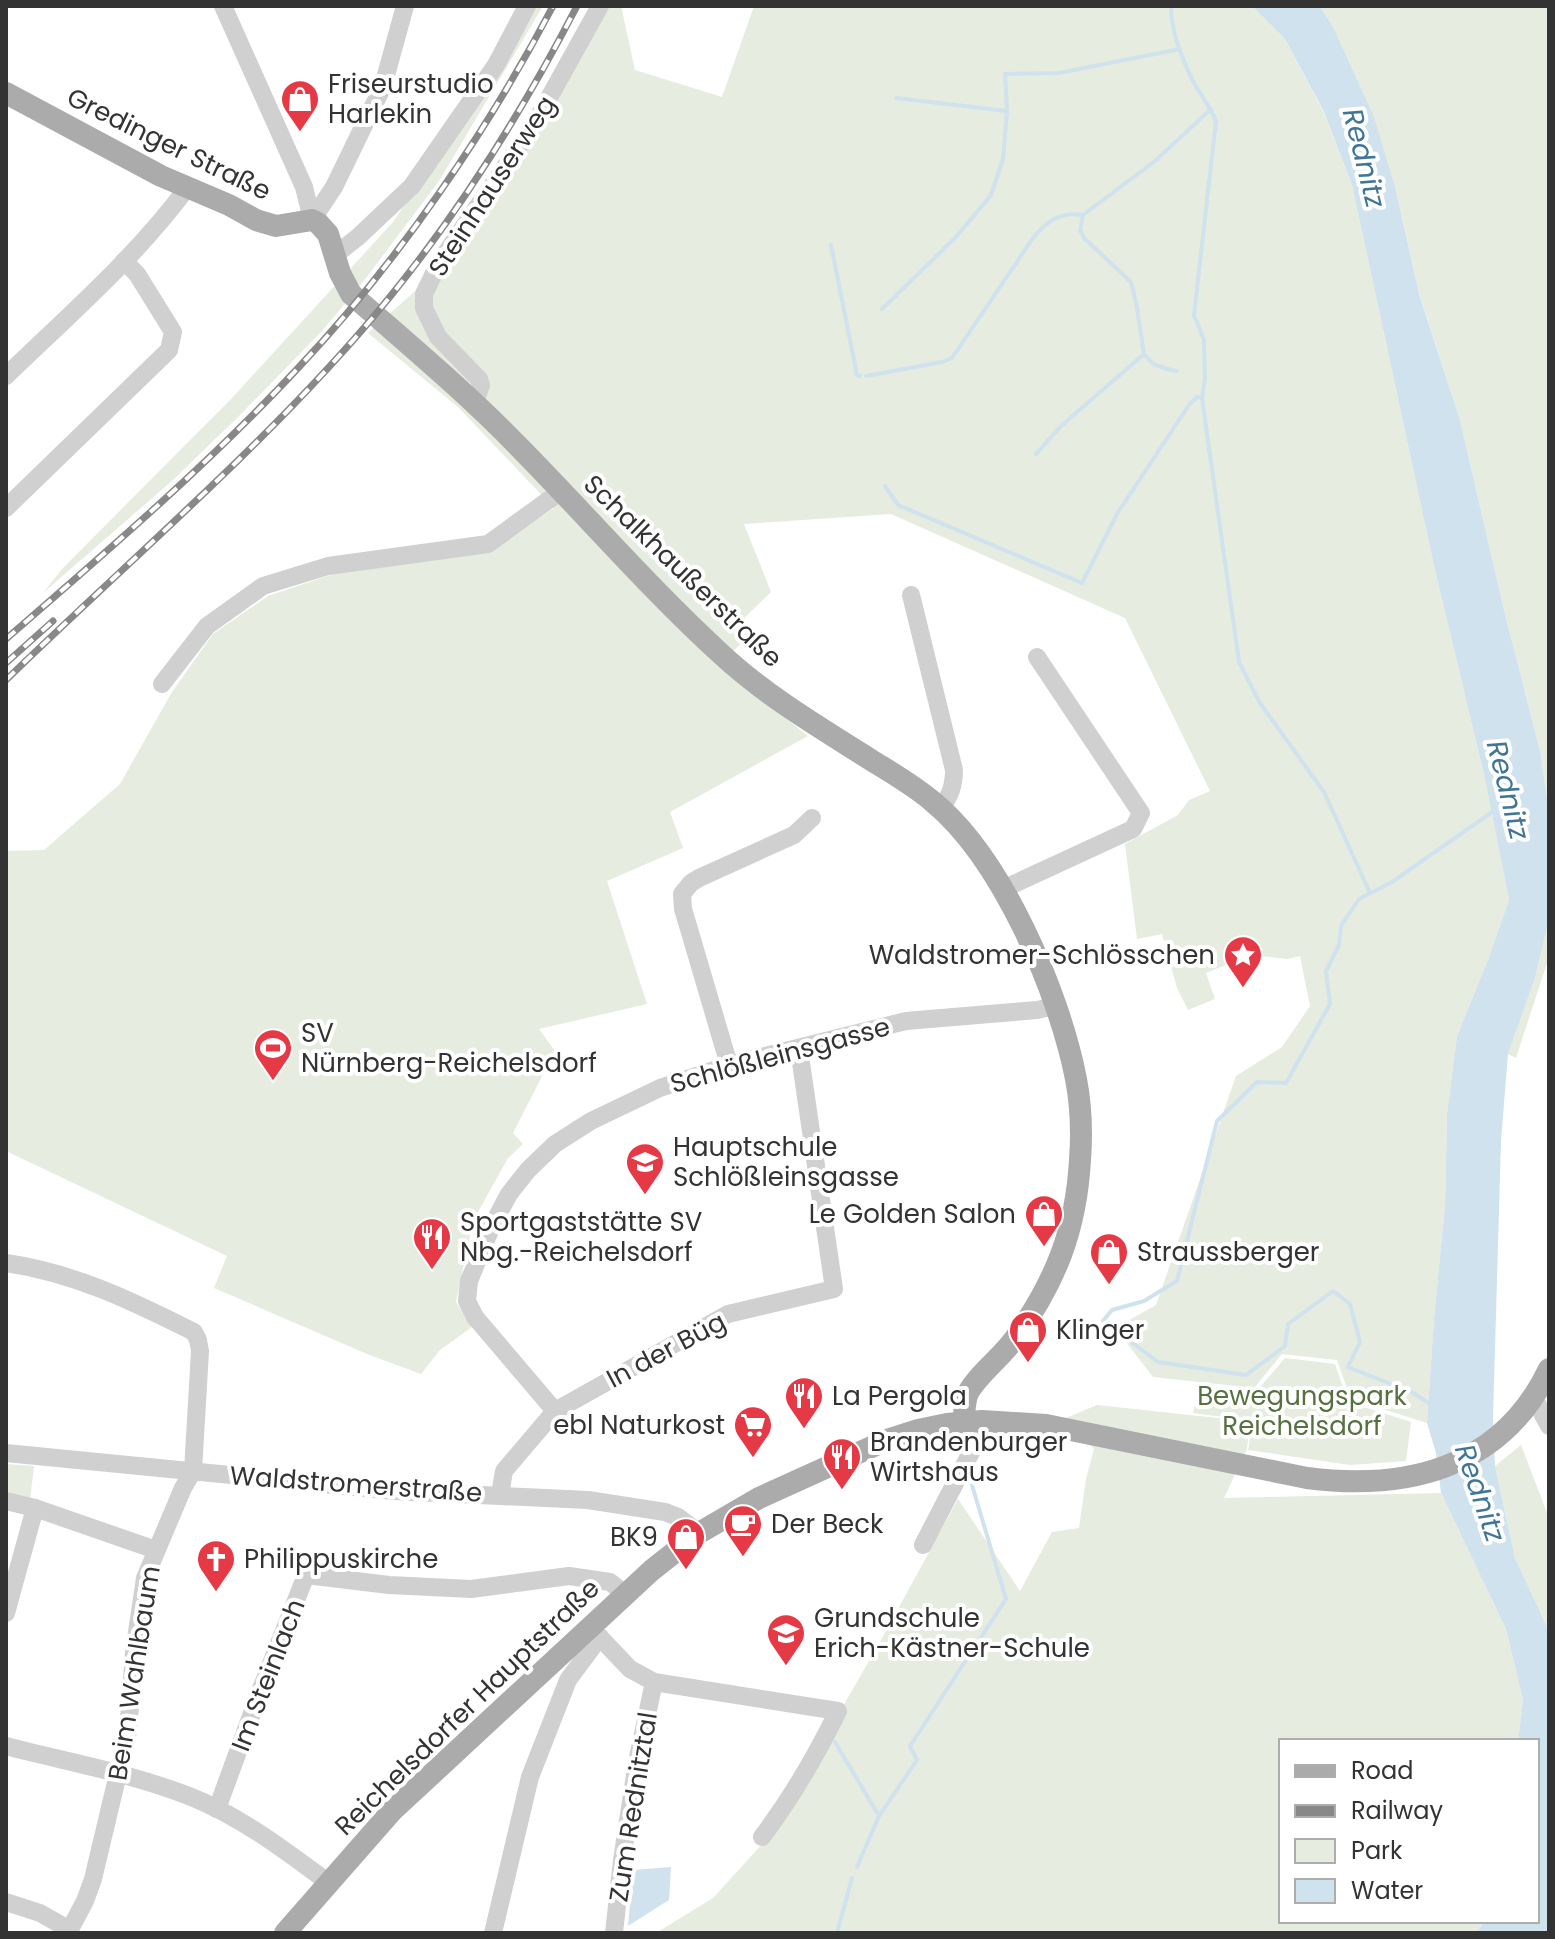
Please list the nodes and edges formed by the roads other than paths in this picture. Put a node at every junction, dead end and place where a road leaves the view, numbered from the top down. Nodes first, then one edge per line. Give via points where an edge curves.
1 (223, 6) edge
2 (405, 6) edge
3 (527, 6) edge
4 (600, 6) edge
5 (6, 93) edge
6 (187, 188) junction
7 (312, 220) junction
8 (335, 255) junction
9 (124, 261) junction
10 (6, 376) edge
11 (475, 403) junction
12 (561, 491) junction
13 (6, 508) edge
14 (911, 595) dead end
15 (1037, 657) dead end
16 (162, 684) dead end
17 (941, 808) junction
18 (812, 818) dead end
19 (1003, 889) junction
20 (1055, 1006) junction
21 (799, 1049) junction
22 (729, 1065) junction
23 (6, 1263) edge
24 (1549, 1369) edge
25 (1528, 1405) junction
26 (555, 1411) junction
27 (973, 1422) junction
28 (1549, 1426) edge
29 (6, 1453) edge
30 (193, 1471) junction
31 (500, 1495) junction
32 (6, 1501) edge
33 (35, 1508) junction
34 (699, 1533) junction
35 (923, 1545) dead end
36 (156, 1550) junction
37 (389, 1585) joint
38 (625, 1594) junction
39 (6, 1613) edge
40 (595, 1632) junction
41 (654, 1682) junction
42 (6, 1746) edge
43 (119, 1774) junction
44 (217, 1809) junction
45 (762, 1837) dead end
46 (329, 1883) junction
47 (6, 1902) edge
48 (69, 1932) edge
49 (285, 1933) edge
50 (493, 1933) edge
51 (614, 1933) edge

1 - 7 street, Schalkhaußerstraße via 304,187
2 - 7 street via 383,86
3 - 8 street via 496,65 412,186
4 - 11 street, Steinhauserweg via 535,123 439,263 424,294 424,308 438,337 479,379
5 - 6 main road, Gredinger Straße
6 - 7 main road, Gredinger Straße via 267,224
6 - 9 street
7 - 8 main road, Schalkhaußerstraße via 328,234
8 - 11 main road, Schalkhaußerstraße via 351,294
9 - 10 street
9 - 13 street via 173,332 169,350
11 - 12 main road, Schalkhaußerstraße
12 - 16 street via 488,544 328,566 263,586 207,626
12 - 17 main road, Schalkhaußerstraße via 750,679
14 - 17 street via 954,770 954,785
15 - 19 street via 1141,813 1133,829
17 - 19 main road, Schalkhaußerstraße
18 - 22 street via 794,835 699,878 682,894
19 - 20 main road, Schalkhaußerstraße
20 - 21 street, Schlößleinsgasse via 906,1021
20 - 27 main road, Schalkhaußerstraße via 1080,1109 1071,1224 1055,1272 1025,1324 970,1390 966,1402
21 - 22 street, Schlößleinsgasse
21 - 26 street, In der Büg via 834,1289 728,1314
22 - 26 street, Schlößleinsgasse via 660,1088 555,1144 509,1194 491,1228 469,1281 467,1301
23 - 30 street, Beim Wahlbaum via 51,1271 125,1297 194,1332 200,1351
24 - 25 main road, Reichelsdorfer Hauptstraße
25 - 27 main road, Reichelsdorfer Hauptstraße via 1480,1449 1446,1467 1375,1482 1307,1478 1046,1425
25 - 28 street
26 - 31 street, In der Büg via 504,1471
27 - 34 main road, Reichelsdorfer Hauptstraße via 887,1440 759,1498
27 - 35 street via 981,1433
29 - 30 street, Waldstromerstraße
30 - 31 street, Waldstromerstraße via 394,1491
30 - 36 street, Beim Wahlbaum
31 - 34 street, Waldstromerstraße via 588,1500 665,1512
32 - 33 street
33 - 36 street
33 - 39 street
34 - 38 main road, Reichelsdorfer Hauptstraße
36 - 43 street, Beim Wahlbaum via 145,1578
37 - 38 street, Reichelsdorfer Hauptstraße via 471,1589 569,1576 610,1582
37 - 44 street, Im Steinlach via 306,1575
38 - 40 main road, Reichelsdorfer Hauptstraße
40 - 41 street via 630,1669
40 - 46 main road, Reichelsdorfer Hauptstraße via 392,1811
40 - 50 street via 568,1680 530,1777
41 - 45 street via 838,1711 788,1803
41 - 51 street, Zum Rednitztal via 637,1762
42 - 43 street
43 - 44 street
43 - 48 street, Beim Wahlbaum via 93,1879
44 - 46 street
46 - 49 main road, Reichelsdorfer Hauptstraße
47 - 48 street via 40,1913

